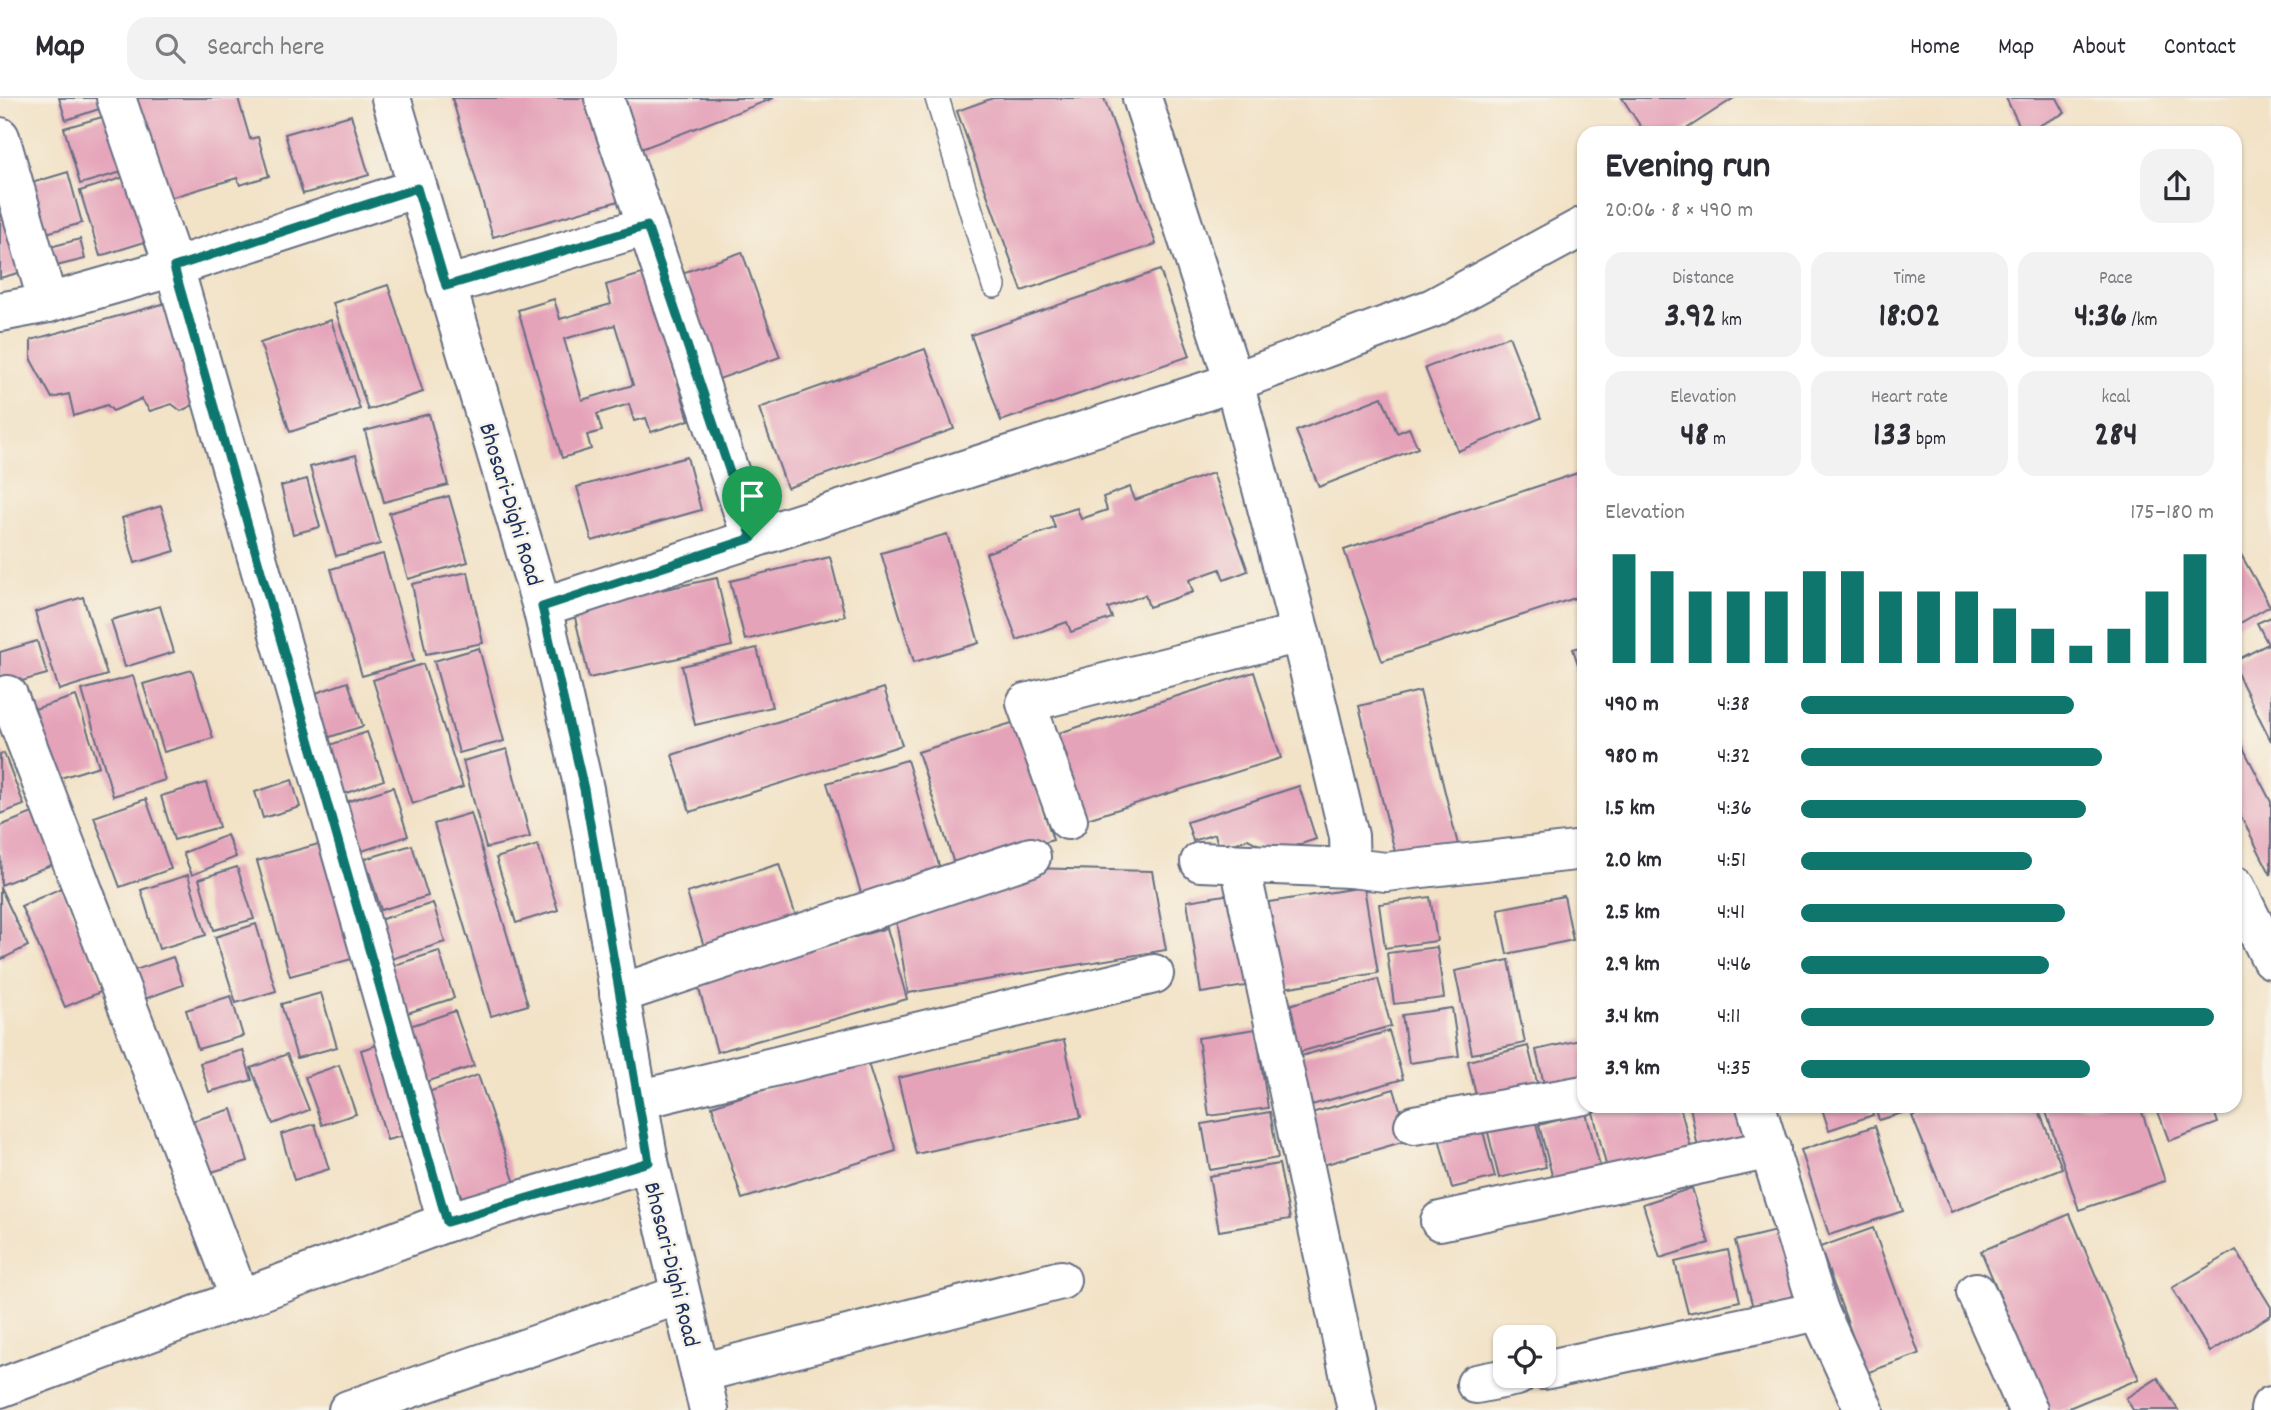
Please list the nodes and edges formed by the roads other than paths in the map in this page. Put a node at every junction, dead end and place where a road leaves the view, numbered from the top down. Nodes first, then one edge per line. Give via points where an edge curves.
1 (116, 98) edge
2 (391, 98) edge
3 (604, 98) edge
4 (937, 98) edge
5 (1142, 98) edge
6 (0, 137) edge
7 (417, 188) junction
8 (647, 226) junction
9 (1577, 230) edge
10 (174, 267) junction
11 (446, 286) junction
12 (994, 286) dead end
13 (48, 303) junction
14 (0, 312) edge
15 (1234, 382) junction
16 (752, 538) junction
17 (542, 607) junction
18 (1300, 633) junction
19 (8, 695) dead end
20 (1068, 820) dead end
21 (1577, 851) edge
22 (1031, 857) dead end
23 (1200, 862) dead end
24 (1240, 865) junction
25 (1350, 868) junction
26 (2242, 900) edge
27 (2271, 959) edge
28 (1154, 975) dead end
29 (619, 993) junction
30 (1577, 1096) edge
31 (638, 1100) junction
32 (1758, 1113) edge
33 (1414, 1125) dead end
34 (1771, 1149) junction
35 (649, 1162) junction
36 (1440, 1221) dead end
37 (447, 1222) junction
38 (1061, 1280) dead end
39 (1976, 1292) dead end
40 (680, 1295) junction
41 (240, 1299) junction
42 (1819, 1311) junction
43 (1556, 1367) edge
44 (700, 1373) junction
45 (1493, 1381) edge
46 (1476, 1384) dead end
47 (0, 1388) edge
48 (348, 1410) edge
49 (709, 1410) edge
50 (1357, 1410) edge
51 (1864, 1410) edge
52 (2028, 1410) edge

1 - 10 street
2 - 7 street, Bhosari-Dighi Road
3 - 8 street
4 - 12 lane
5 - 15 street
6 - 13 street
7 - 10 street
7 - 11 street, Bhosari-Dighi Road
8 - 11 street
8 - 16 street
9 - 15 street via 1433,308
10 - 13 street
10 - 37 street
11 - 17 street, Bhosari-Dighi Road
13 - 14 street
15 - 16 street
15 - 18 street
16 - 17 street
17 - 29 street, Bhosari-Dighi Road via 584,789
18 - 20 street via 1027,703
18 - 25 street via 1349,836
19 - 41 street
21 - 25 street via 1386,872
22 - 29 street
23 - 24 street
24 - 25 street
24 - 50 street
26 - 27 street
28 - 31 street
29 - 31 street, Bhosari-Dighi Road
30 - 33 street
31 - 35 street, Bhosari-Dighi Road
32 - 34 street
34 - 36 street
34 - 42 street
35 - 37 street
35 - 40 street, Bhosari-Dighi Road
37 - 41 street
38 - 44 street
39 - 52 street
40 - 44 street, Bhosari-Dighi Road
40 - 48 street
41 - 47 street
42 - 43 street
42 - 51 street
44 - 49 street, Bhosari-Dighi Road
45 - 46 street

